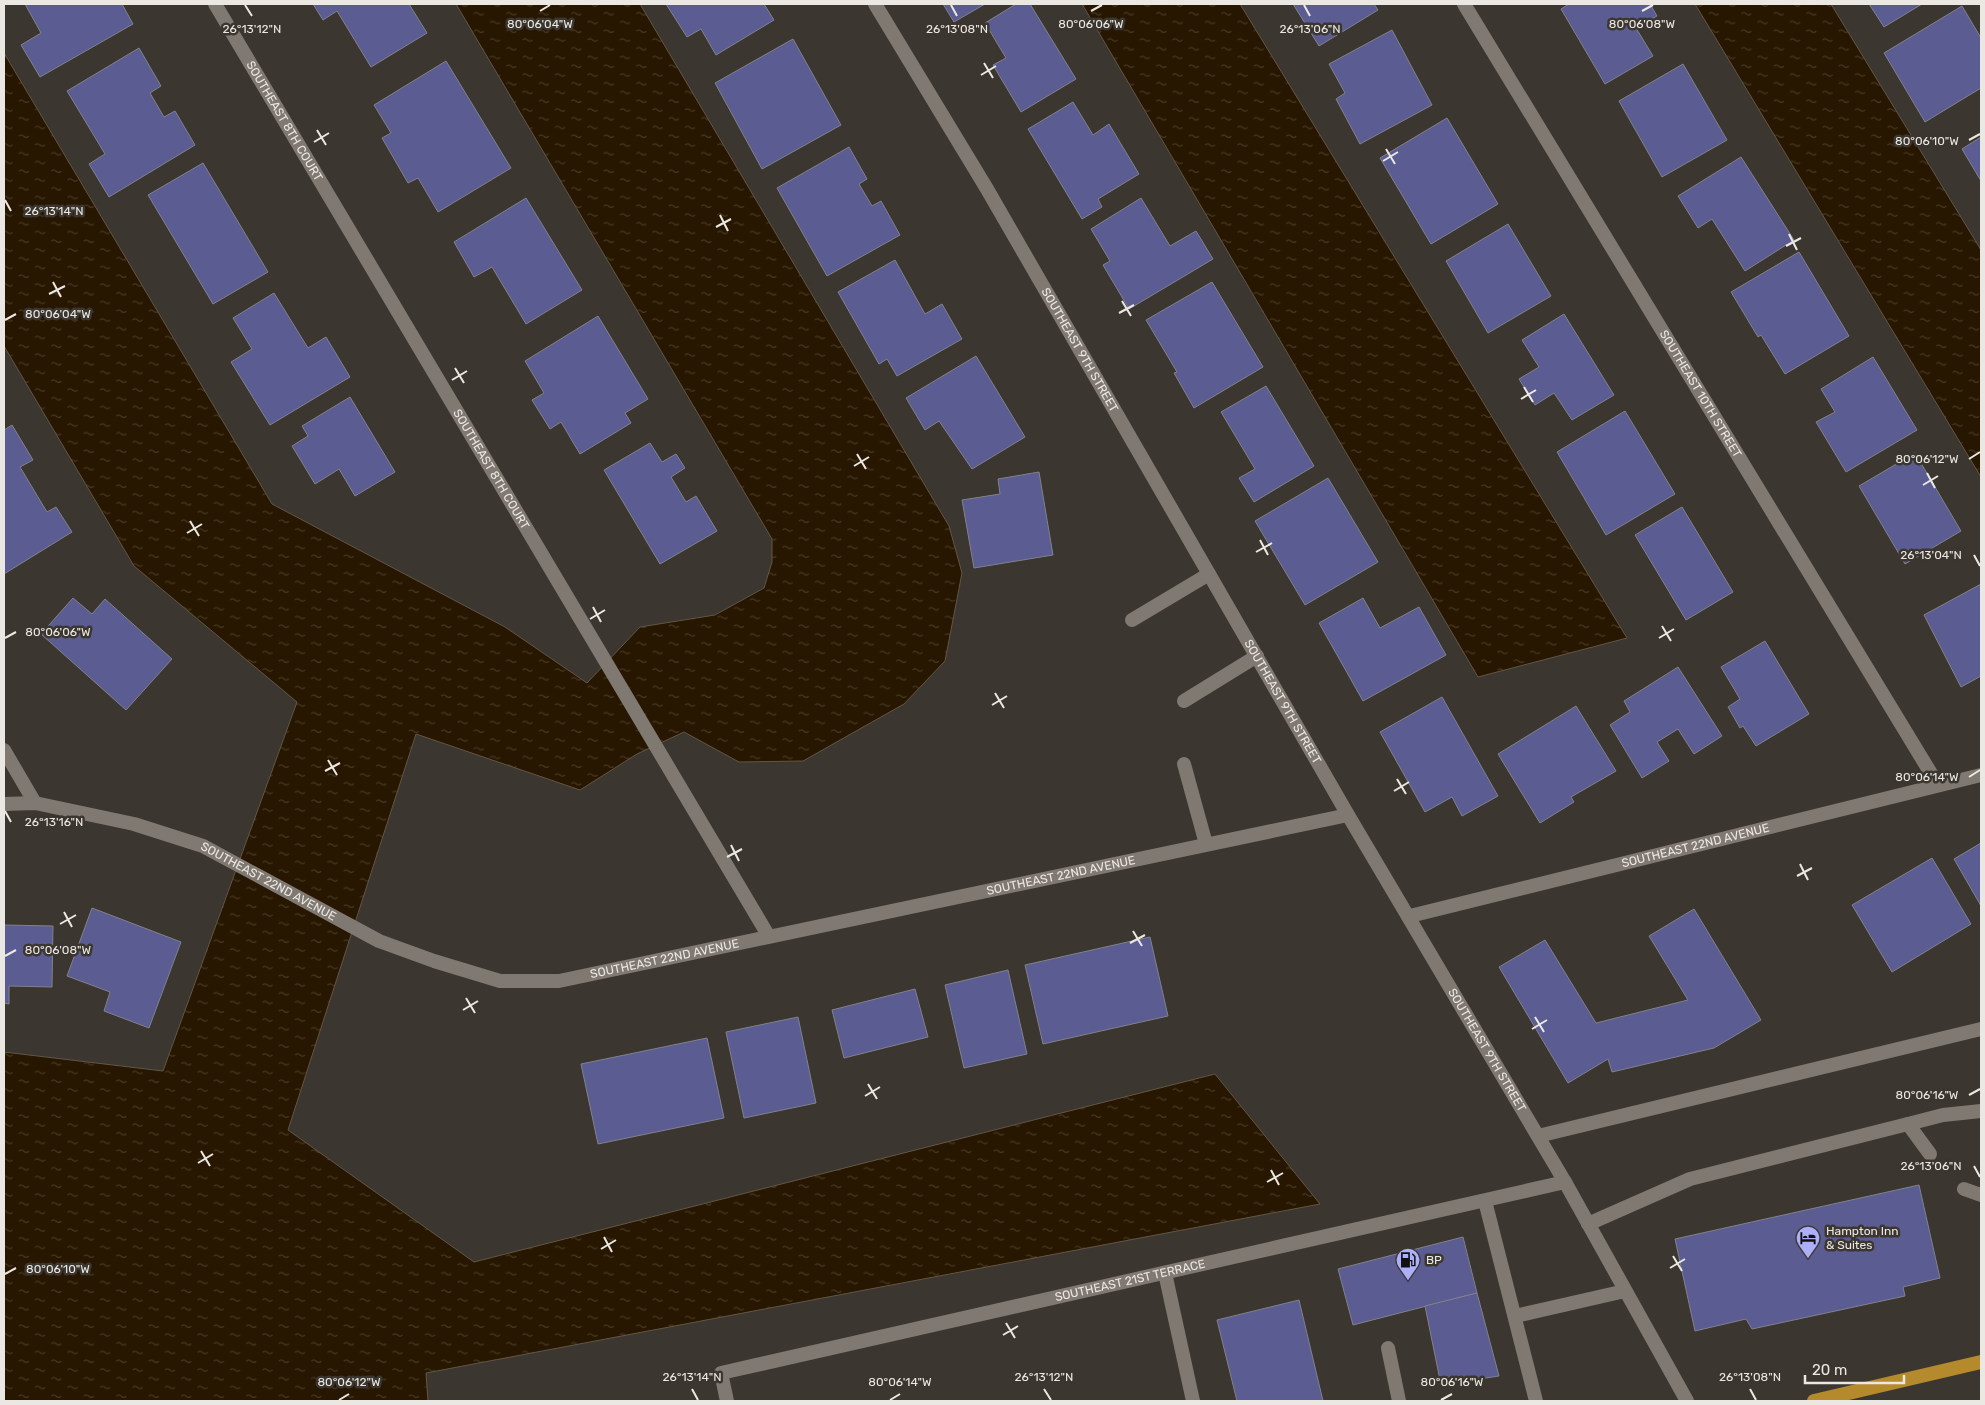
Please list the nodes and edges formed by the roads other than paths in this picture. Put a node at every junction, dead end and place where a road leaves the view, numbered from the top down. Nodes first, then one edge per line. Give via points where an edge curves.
1 (214, 4) edge
2 (875, 4) edge
3 (1464, 4) edge
4 (1209, 574) junction
5 (1132, 620) dead end
6 (1257, 656) junction
7 (1184, 701) dead end
8 (4, 750) edge
9 (1184, 764) dead end
10 (1981, 775) edge
11 (1938, 785) junction
12 (35, 803) junction
13 (4, 804) edge
14 (1348, 814) junction
15 (1206, 844) junction
16 (1410, 916) junction
17 (768, 935) junction
18 (1981, 1029) edge
19 (1981, 1111) edge
20 (1908, 1124) junction
21 (1538, 1136) junction
22 (1930, 1154) dead end
23 (1565, 1182) junction
24 (1964, 1189) dead end
25 (1981, 1195) edge
26 (1485, 1201) junction
27 (1588, 1224) junction
28 (1165, 1273) junction
29 (1625, 1290) junction
30 (1514, 1316) junction
31 (1388, 1348) dead end
32 (1981, 1362) edge
33 (727, 1401) edge
34 (1193, 1401) edge
35 (1399, 1401) edge
36 (1536, 1401) edge
37 (1687, 1401) edge
38 (1814, 1401) edge

1 - 17 street, SOUTHEAST 8TH COURT
2 - 4 street, SOUTHEAST 9TH STREET via 987,190
3 - 11 street, SOUTHEAST 10TH STREET
4 - 5 street
4 - 6 street, SOUTHEAST 9TH STREET
6 - 7 street
6 - 14 street, SOUTHEAST 9TH STREET
8 - 12 street
9 - 15 street
10 - 11 street, SOUTHEAST 22ND AVENUE
11 - 16 street, SOUTHEAST 22ND AVENUE
12 - 13 street, SOUTHEAST 22ND AVENUE
12 - 17 street, SOUTHEAST 22ND AVENUE via 134,824 203,846 379,941 500,981 559,981
14 - 15 street, SOUTHEAST 22ND AVENUE
14 - 16 street, SOUTHEAST 9TH STREET
15 - 17 street, SOUTHEAST 22ND AVENUE
16 - 21 street, SOUTHEAST 9TH STREET
18 - 21 street
19 - 20 street
20 - 22 street
20 - 27 street via 1690,1179
21 - 23 street, SOUTHEAST 9TH STREET
23 - 26 street, SOUTHEAST 21ST TERRACE
23 - 27 street, SOUTHEAST 9TH STREET
24 - 25 street
26 - 28 street, SOUTHEAST 21ST TERRACE
26 - 30 street
27 - 29 street, SOUTHEAST 9TH STREET
28 - 33 street, SOUTHEAST 21ST TERRACE via 721,1373
28 - 34 street
29 - 30 street
29 - 37 street, SOUTHEAST 9TH STREET
30 - 36 street
31 - 35 street
32 - 38 main road

